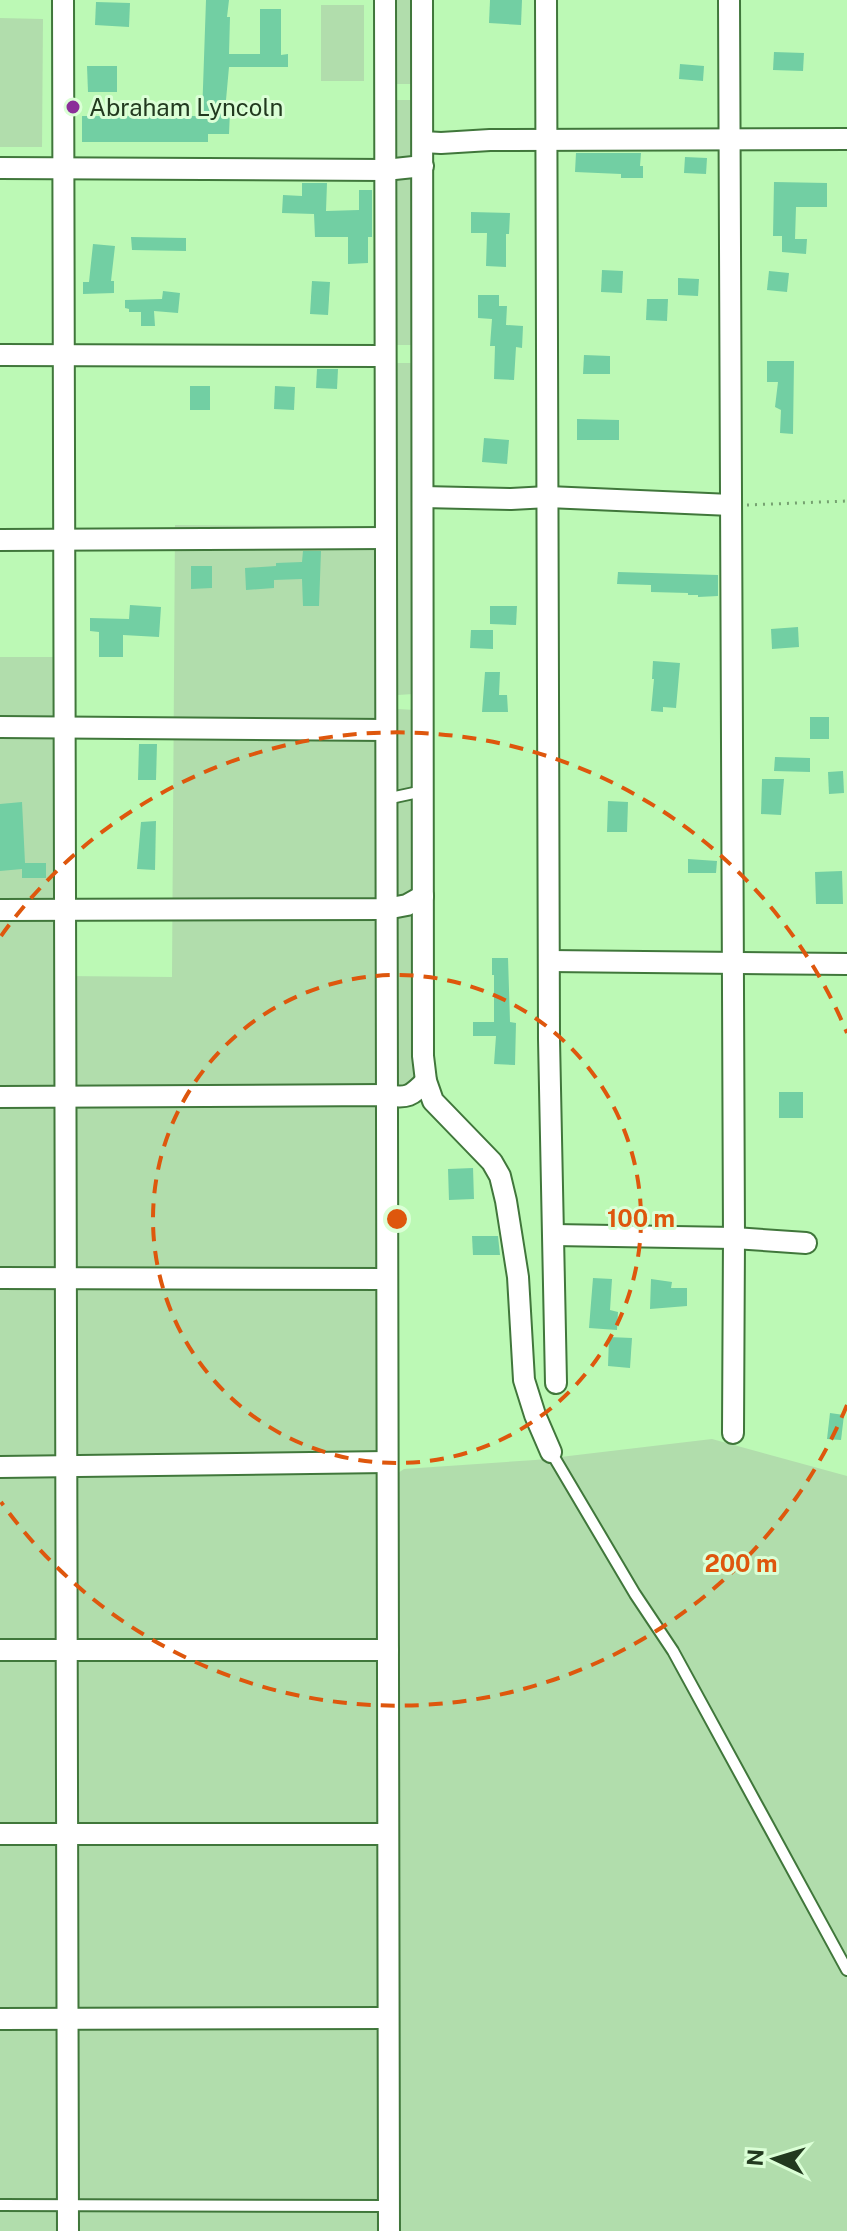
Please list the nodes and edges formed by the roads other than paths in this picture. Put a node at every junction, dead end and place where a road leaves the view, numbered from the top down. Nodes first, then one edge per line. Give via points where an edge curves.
1 (63, 0) edge
2 (385, 0) edge
3 (422, 0) edge
4 (546, 0) edge
5 (729, 0) edge
6 (847, 139) edge
7 (729, 140) junction
8 (547, 141) junction
9 (423, 142) junction
10 (423, 166) junction
11 (0, 168) edge
12 (64, 168) junction
13 (385, 170) junction
14 (0, 355) edge
15 (64, 356) junction
16 (385, 356) junction
17 (423, 497) junction
18 (548, 497) junction
19 (731, 505) junction
20 (385, 538) junction
21 (0, 540) edge
22 (65, 540) junction
23 (0, 727) edge
24 (65, 728) junction
25 (386, 730) junction
26 (423, 791) junction
27 (386, 799) junction
28 (423, 896) junction
29 (386, 909) junction
30 (0, 910) edge
31 (66, 910) junction
32 (549, 961) junction
33 (732, 963) junction
34 (847, 964) edge
35 (426, 1081) junction
36 (386, 1095) junction
37 (0, 1097) edge
38 (66, 1097) junction
39 (554, 1235) junction
40 (734, 1238) junction
41 (806, 1243) dead end
42 (0, 1278) edge
43 (66, 1278) junction
44 (387, 1279) junction
45 (556, 1383) dead end
46 (733, 1433) dead end
47 (551, 1452) joint
48 (387, 1462) junction
49 (67, 1466) junction
50 (0, 1467) edge
51 (0, 1650) edge
52 (67, 1650) junction
53 (388, 1650) junction
54 (0, 1834) edge
55 (67, 1834) junction
56 (388, 1834) junction
57 (847, 1970) edge
58 (388, 2018) junction
59 (0, 2019) edge
60 (68, 2019) junction
61 (0, 2205) edge
62 (68, 2205) junction
63 (389, 2206) junction
64 (68, 2231) edge
65 (389, 2231) edge

1 - 12 street
2 - 13 street
3 - 9 street
4 - 8 street
5 - 7 street
6 - 7 street
7 - 8 street
7 - 19 street
8 - 9 street
8 - 18 street
9 - 10 street
10 - 13 street
10 - 17 street
11 - 12 street
12 - 13 street
12 - 15 street
13 - 16 street
14 - 15 street
15 - 16 street
15 - 22 street
16 - 20 street
17 - 18 street
17 - 26 street
18 - 19 street
18 - 32 street
19 - 33 street
20 - 22 street
20 - 25 street
21 - 22 street
22 - 24 street
23 - 24 street
24 - 25 street
24 - 31 street
25 - 27 street
26 - 27 lane
26 - 28 street
27 - 29 street
28 - 29 street
28 - 35 street
29 - 31 street
29 - 36 street
30 - 31 street
31 - 38 street
32 - 33 street
32 - 39 street
33 - 34 street
33 - 40 street
35 - 36 street via 412,1095
35 - 47 street via 433,1101 500,1176 518,1277 524,1380
36 - 38 street
36 - 44 street
37 - 38 street
38 - 43 street
39 - 40 street
39 - 45 street
40 - 41 street
40 - 46 street
42 - 43 street
43 - 44 street
43 - 49 street
44 - 48 street
47 - 57 lane via 673,1651
48 - 49 street
48 - 53 street
49 - 50 street
49 - 52 street
51 - 52 street
52 - 53 street
52 - 55 street
53 - 56 street
54 - 55 street
55 - 56 street
55 - 60 street
56 - 58 street
58 - 60 street
58 - 63 street
59 - 60 street
60 - 62 street
61 - 62 lane
62 - 63 lane
62 - 64 street
63 - 65 street

